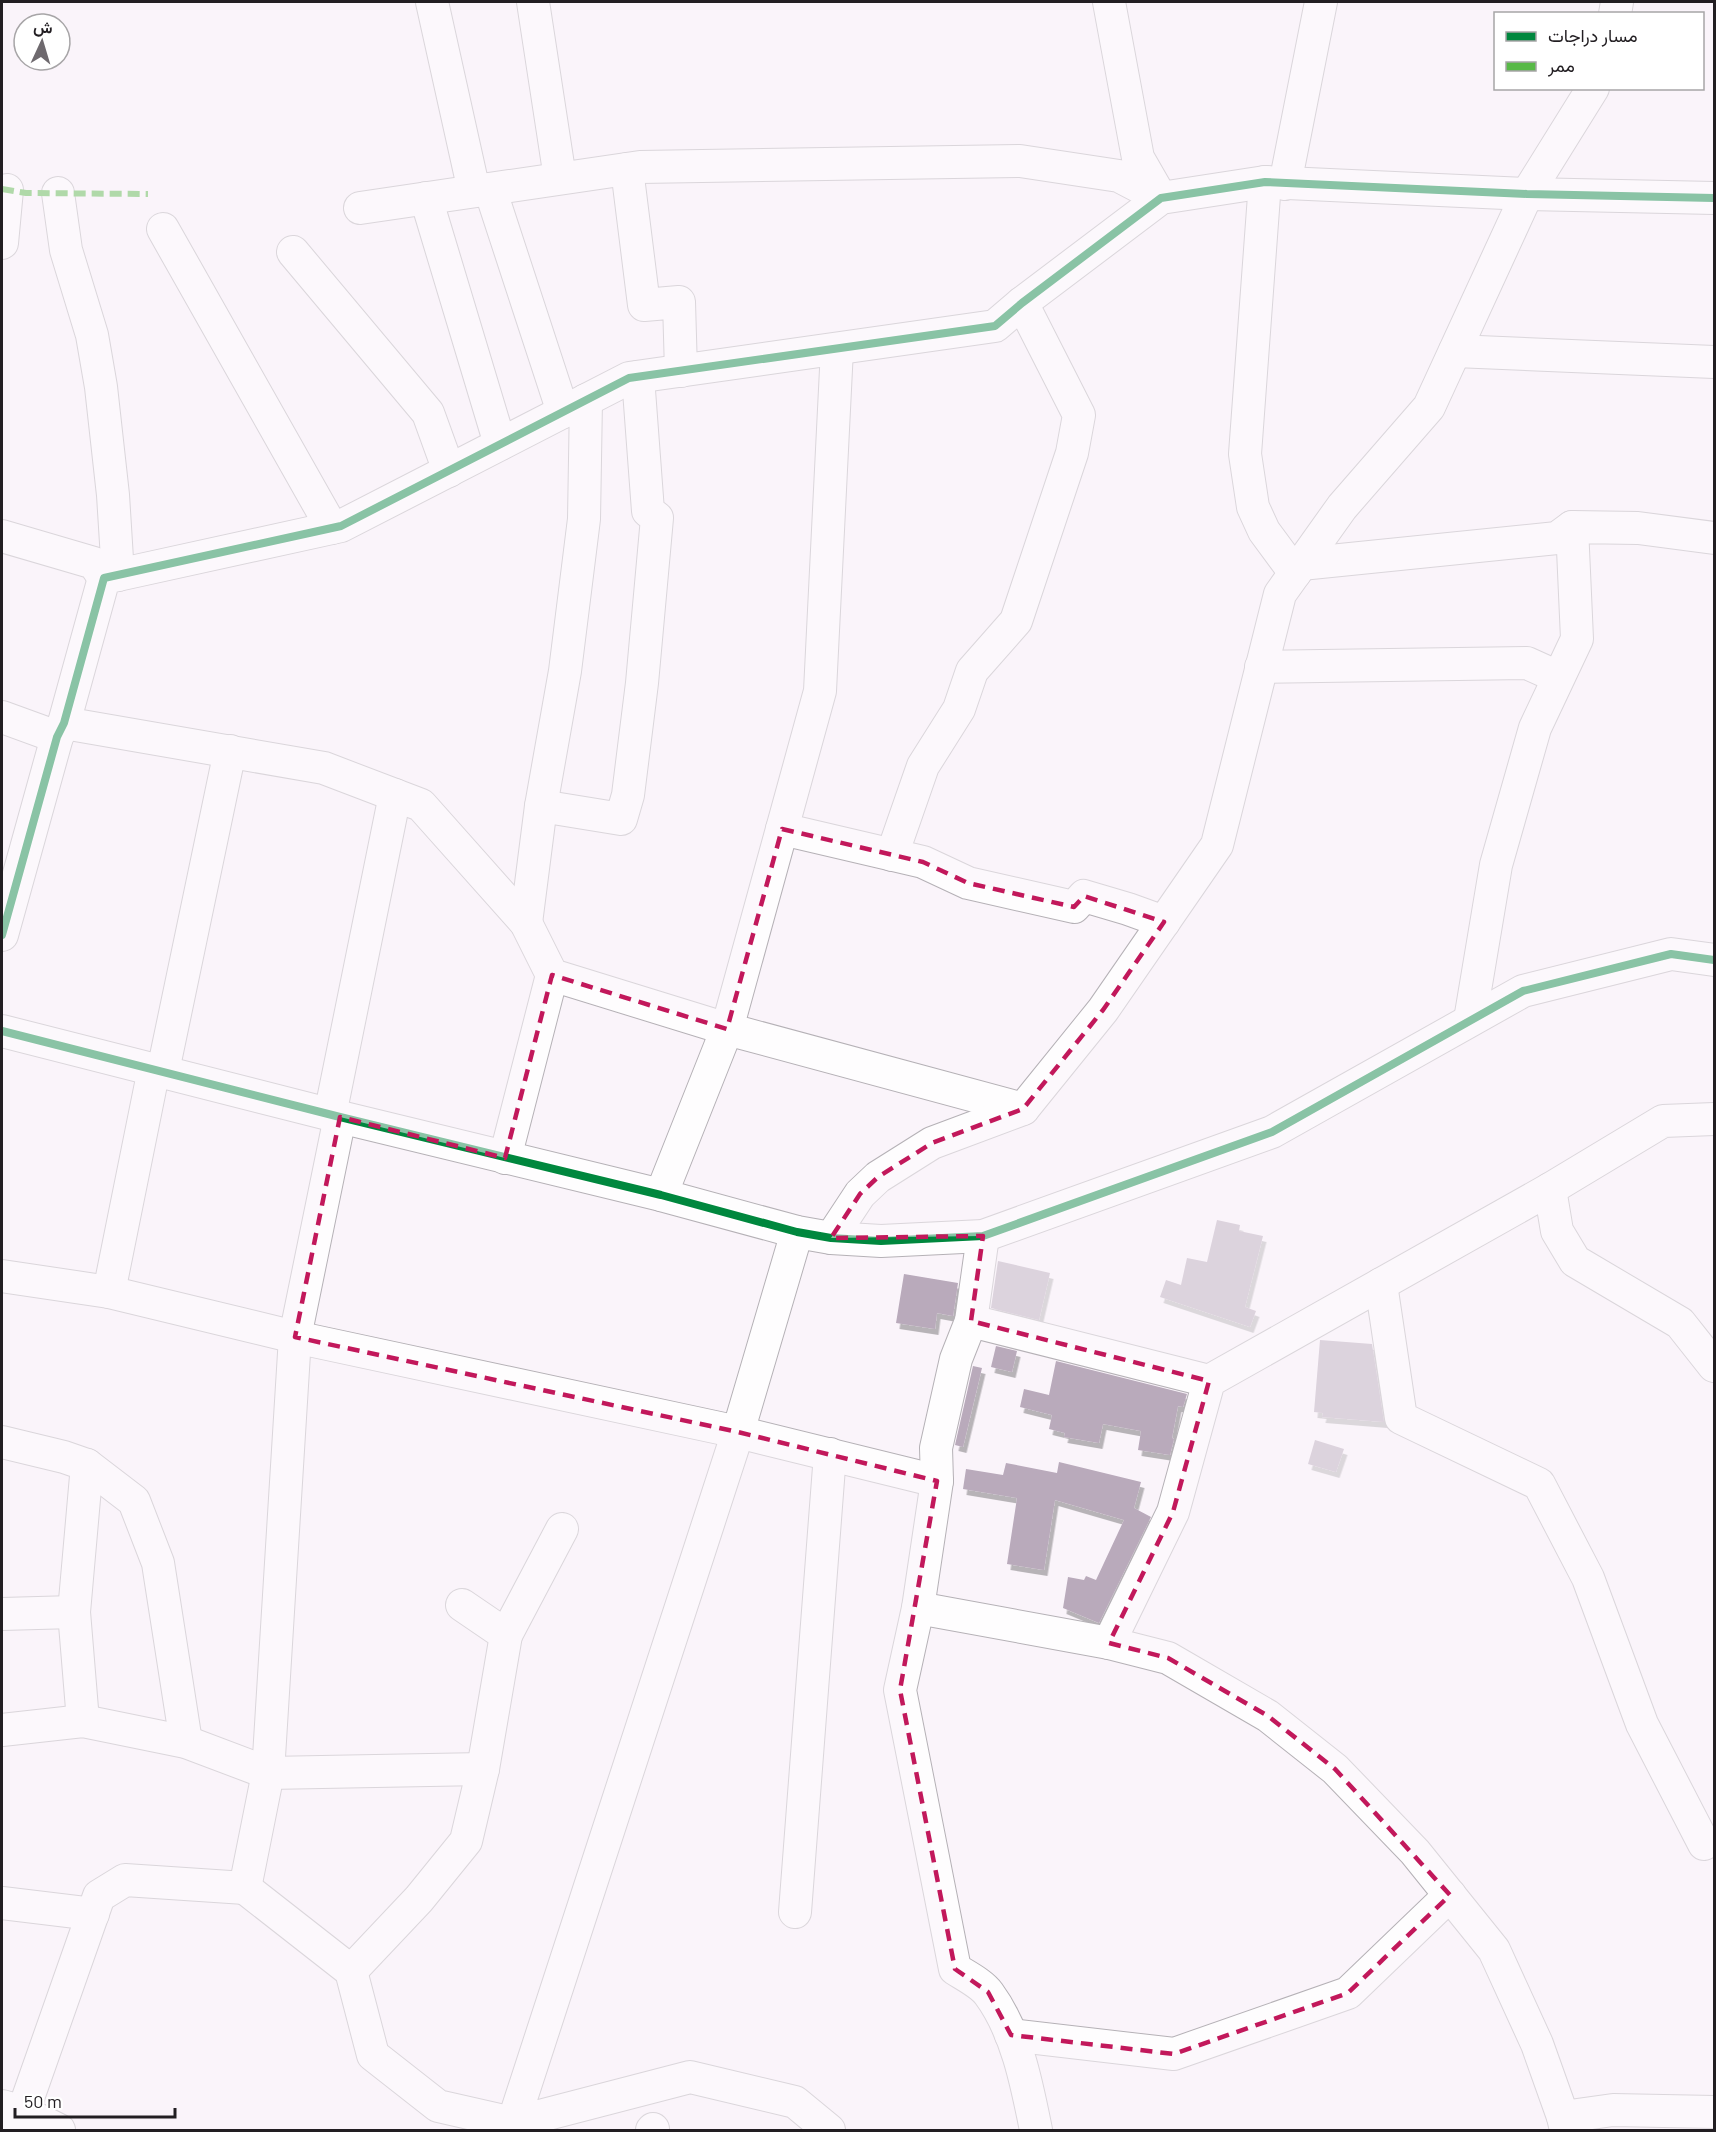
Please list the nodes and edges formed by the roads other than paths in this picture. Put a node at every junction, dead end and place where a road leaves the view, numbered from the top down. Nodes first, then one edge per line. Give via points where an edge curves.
1 (432, 2) edge
2 (533, 2) edge
3 (1109, 2) edge
4 (1321, 2) edge
5 (1592, 90) edge
6 (627, 169) junction
7 (560, 178) junction
8 (1275, 183) junction
9 (7, 190) dead end
10 (482, 190) junction
11 (58, 193) dead end
12 (1527, 194) junction
13 (426, 198) junction
14 (1161, 198) junction
15 (1714, 198) edge
16 (360, 208) dead end
17 (163, 229) dead end
18 (2, 243) edge
19 (293, 252) dead end
20 (1022, 303) junction
21 (837, 349) junction
22 (1455, 351) junction
23 (1714, 362) edge
24 (681, 371) junction
25 (638, 377) junction
26 (574, 406) junction
27 (500, 444) junction
28 (449, 471) junction
29 (1572, 527) junction
30 (332, 528) junction
31 (2, 536) edge
32 (1714, 538) edge
33 (1298, 569) junction
34 (111, 576) junction
35 (1261, 667) junction
36 (1558, 677) junction
37 (2, 717) edge
38 (61, 730) junction
39 (230, 751) junction
40 (395, 795) junction
41 (541, 806) junction
42 (782, 829) junction
43 (891, 855) junction
44 (1164, 922) junction
45 (526, 923) junction
46 (2, 935) edge
47 (1714, 960) edge
48 (552, 975) junction
49 (1470, 1020) junction
50 (727, 1029) junction
51 (2, 1031) edge
52 (158, 1070) junction
53 (1023, 1109) junction
54 (335, 1116) junction
55 (1714, 1119) edge
56 (505, 1158) junction
57 (1550, 1189) junction
58 (661, 1195) junction
59 (797, 1232) junction
60 (983, 1236) junction
61 (831, 1238) junction
62 (2, 1276) edge
63 (1381, 1284) junction
64 (109, 1292) junction
65 (971, 1321) junction
66 (295, 1337) junction
67 (1714, 1366) edge
68 (1209, 1381) junction
69 (738, 1432) junction
70 (2, 1442) edge
71 (830, 1454) junction
72 (87, 1465) junction
73 (937, 1481) junction
74 (562, 1529) dead end
75 (462, 1605) dead end
76 (918, 1608) junction
77 (74, 1612) junction
78 (2, 1614) edge
79 (506, 1635) junction
80 (1109, 1643) junction
81 (83, 1721) junction
82 (2, 1730) edge
83 (186, 1742) junction
84 (483, 1769) junction
85 (267, 1773) junction
86 (1704, 1844) dead end
87 (245, 1888) junction
88 (1450, 1895) junction
89 (3, 1908) edge
90 (795, 1912) dead end
91 (93, 1914) junction
92 (351, 1971) junction
93 (1011, 2035) junction
94 (1714, 2112) edge
95 (9, 2114) edge
96 (513, 2123) junction
97 (1564, 2124) edge
98 (59, 2130) edge
99 (829, 2130) edge
100 (1036, 2130) edge

1 - 10 street
2 - 7 street
3 - 14 street via 1138,158
4 - 8 street
5 - 12 street
6 - 7 street
6 - 14 street via 1020,161 1119,176
6 - 24 street via 644,305 679,302
7 - 10 street
8 - 12 street
8 - 14 street
8 - 33 street via 1245,454 1253,507 1264,531
9 - 18 street
10 - 13 street
10 - 26 street
11 - 34 street via 66,250 92,336 101,387 113,495
12 - 15 street
12 - 22 street
13 - 16 street
13 - 27 street
14 - 20 street
17 - 30 street
19 - 28 street via 428,413
20 - 21 street via 995,326
20 - 43 street via 1079,415 1072,453 1016,621 972,671 959,710 923,766
21 - 24 street
21 - 42 street via 820,691
22 - 23 street
22 - 33 street via 1429,406 1342,507
24 - 25 street
25 - 26 street
25 - 41 street via 648,510 657,518 628,795 621,819
26 - 27 street
26 - 41 street via 584,519 565,671
27 - 28 street
28 - 30 street
29 - 32 street via 1638,528
29 - 33 street via 1557,538
29 - 36 street via 1577,639
30 - 34 street
31 - 34 street via 94,563
33 - 35 street via 1280,594
34 - 38 street
35 - 36 street via 1527,663
35 - 44 street via 1217,845
36 - 49 street via 1535,728 1496,865
37 - 38 street
38 - 39 street
38 - 46 street
39 - 40 street via 324,768
39 - 52 street
40 - 45 street via 421,805
40 - 54 street
41 - 45 street
42 - 43 street
42 - 50 street
43 - 44 street via 923,862 968,883 1074,907 1084,896
44 - 53 street via 1103,1010
45 - 48 street
47 - 49 street via 1671,954 1523,991
48 - 50 street
48 - 56 street
49 - 60 street via 1272,1132
50 - 53 street
50 - 58 street
51 - 52 street
52 - 54 street
52 - 64 street
53 - 61 street via 932,1143 878,1177 860,1194
54 - 56 street
54 - 66 street
55 - 57 street via 1664,1121
56 - 58 street
57 - 63 street
57 - 67 street via 1557,1231 1575,1261 1680,1323
58 - 59 street
59 - 61 street
59 - 69 street
60 - 61 street via 881,1241
60 - 65 street
62 - 64 street
63 - 68 street
63 - 86 street via 1401,1418 1539,1484 1588,1578 1642,1724
64 - 66 street
65 - 68 street
65 - 73 street via 956,1359 936,1448
66 - 69 street
66 - 85 street
68 - 80 street via 1173,1512
69 - 71 street
69 - 96 street
70 - 72 street
71 - 73 street
71 - 90 street
72 - 77 street
72 - 83 street via 134,1500 158,1563
73 - 76 street
74 - 79 street
75 - 79 street
76 - 80 street
76 - 93 street via 900,1690 955,1969 988,1992
77 - 78 street
77 - 81 street
79 - 84 street
80 - 88 street via 1168,1658 1268,1716 1335,1769 1415,1852
81 - 82 street
81 - 83 street
83 - 85 street
84 - 85 street
84 - 92 street via 466,1841 419,1899
85 - 87 street
87 - 91 street via 125,1880 99,1896
87 - 92 street
88 - 93 street via 1348,1993 1174,2054
88 - 97 street via 1494,1950 1537,2044
89 - 91 street
91 - 95 street
92 - 96 street via 373,2055 438,2106
93 - 100 street
94 - 97 street via 1614,2110
95 - 98 street
96 - 99 street via 690,2077 795,2102

